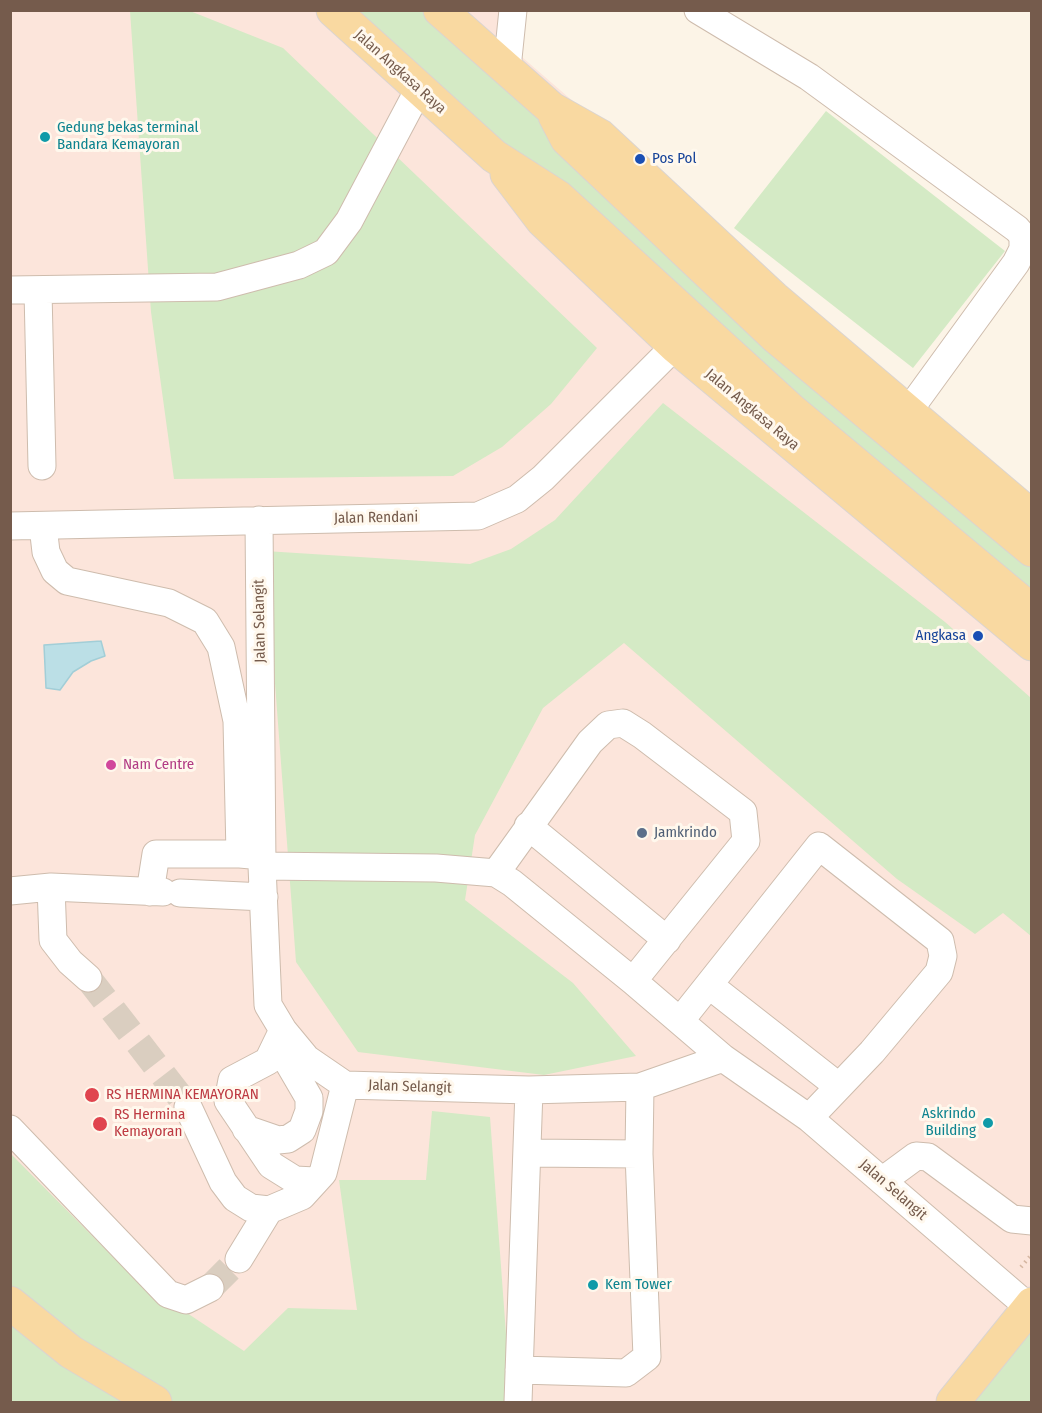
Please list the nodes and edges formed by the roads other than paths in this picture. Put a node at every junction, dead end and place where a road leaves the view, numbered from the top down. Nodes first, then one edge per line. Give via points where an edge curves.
1 (440, 10) edge
2 (513, 10) edge
3 (698, 10) edge
4 (344, 16) edge
5 (507, 68) junction
6 (418, 89) junction
7 (552, 109) junction
8 (494, 156) junction
9 (10, 290) edge
10 (38, 291) junction
11 (675, 346) junction
12 (907, 413) junction
13 (42, 466) dead end
14 (1032, 517) edge
15 (259, 520) junction
16 (10, 526) edge
17 (43, 526) junction
18 (1032, 550) edge
19 (1032, 611) edge
20 (1032, 644) edge
21 (528, 826) junction
22 (255, 859) junction
23 (495, 873) junction
24 (51, 887) junction
25 (10, 891) edge
26 (164, 892) junction
27 (264, 897) junction
28 (667, 940) junction
29 (88, 978) tunnel mouth
30 (633, 981) junction
31 (709, 985) junction
32 (680, 1021) junction
33 (288, 1037) junction
34 (723, 1058) junction
35 (345, 1085) junction
36 (838, 1086) junction
37 (640, 1087) junction
38 (529, 1090) junction
39 (188, 1107) tunnel mouth
40 (809, 1118) junction
41 (10, 1129) edge
42 (246, 1129) junction
43 (528, 1153) junction
44 (639, 1154) junction
45 (882, 1181) junction
46 (315, 1182) junction
47 (269, 1210) junction
48 (1032, 1221) edge
49 (240, 1259) tunnel mouth
50 (210, 1288) tunnel mouth
51 (10, 1303) edge
52 (1031, 1307) edge
53 (519, 1370) junction
54 (155, 1402) edge
55 (518, 1402) edge
56 (953, 1402) edge

1 - 5 main road
2 - 5 street
3 - 12 street via 809,77 1023,236 1023,249 1016,263
4 - 6 main road, Jalan Angkasa Raya
5 - 7 main road
6 - 8 main road, Jalan Angkasa Raya
6 - 10 street via 349,221 326,252 299,265 217,287
7 - 12 main road via 600,136 774,298
7 - 18 main road via 567,139 776,337
8 - 11 main road, Jalan Angkasa Raya via 542,219
8 - 19 main road, Jalan Angkasa Raya via 558,196 791,410
9 - 10 street
10 - 13 street
11 - 15 street, Jalan Rendani via 517,500 478,516
11 - 20 main road, Jalan Angkasa Raya
12 - 14 main road
15 - 17 street, Jalan Rendani
15 - 22 street, Jalan Selangit
16 - 17 street, Jalan Rendani
17 - 22 street via 46,552 55,571 67,581 169,603 205,621 221,647 237,721
21 - 23 street
21 - 28 street
21 - 28 street via 590,742 608,725 623,723 743,812 746,841
22 - 23 street, Jalan Selangit
22 - 26 street via 156,854
22 - 27 street, Jalan Selangit
23 - 30 street, Jalan Selangit
24 - 25 street
24 - 26 street
24 - 29 street via 53,940
26 - 27 street
27 - 33 street, Jalan Selangit via 268,1005
28 - 30 street
30 - 32 street, Jalan Selangit
31 - 32 street
31 - 36 street
31 - 36 street via 819,846 863,880 940,941 943,956 939,972
32 - 34 street, Jalan Selangit
33 - 35 street, Jalan Selangit via 307,1059
33 - 42 street via 268,1061 232,1080 228,1101
33 - 42 street via 288,1062 309,1098 302,1130 278,1140
34 - 37 street, Jalan Selangit
34 - 40 street, Jalan Selangit
35 - 38 street, Jalan Selangit
35 - 46 street via 323,1173
36 - 40 street
37 - 38 street, Jalan Selangit
37 - 44 street
38 - 43 street
39 - 47 street via 234,1198 251,1208
40 - 45 street, Jalan Selangit
41 - 50 street via 168,1294 186,1300
42 - 46 street via 271,1165 295,1180
43 - 44 street
43 - 53 street
44 - 53 street via 647,1357 626,1373
45 - 48 street via 916,1156 928,1157 1012,1219
45 - 52 street, Jalan Selangit
46 - 47 street via 302,1196
47 - 49 street
51 - 54 main road via 72,1352
52 - 56 main road
53 - 55 street

